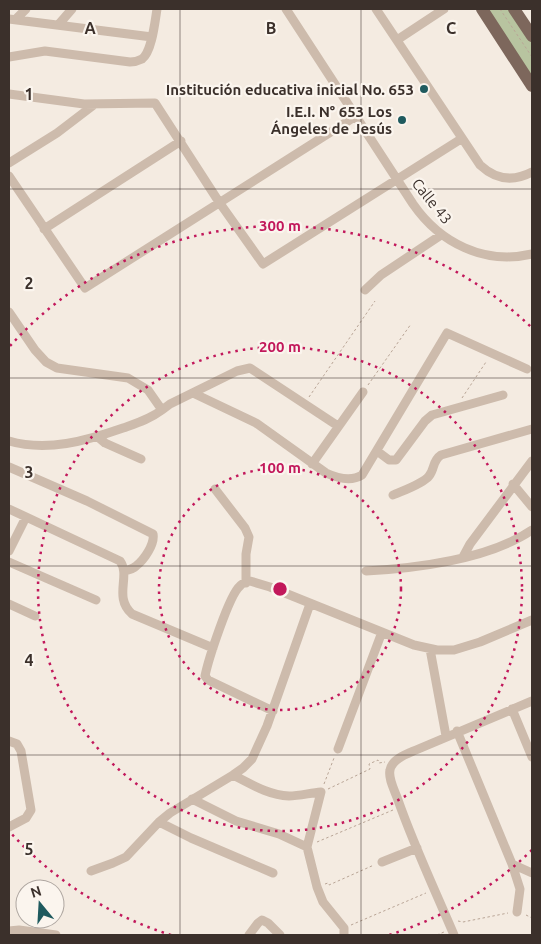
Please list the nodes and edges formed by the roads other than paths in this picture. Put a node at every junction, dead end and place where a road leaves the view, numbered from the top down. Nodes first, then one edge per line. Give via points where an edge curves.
1 (26, 9) edge
2 (72, 9) edge
3 (157, 9) edge
4 (286, 9) edge
5 (376, 9) edge
6 (444, 9) edge
7 (482, 9) edge
8 (514, 9) edge
9 (12, 19) edge
10 (59, 24) junction
11 (532, 36) edge
12 (152, 37) junction
13 (396, 40) junction
14 (9, 57) edge
15 (532, 86) edge
16 (9, 94) edge
17 (95, 104) junction
18 (356, 116) junction
19 (461, 139) junction
20 (181, 141) junction
21 (9, 163) edge
22 (532, 172) edge
23 (9, 176) edge
24 (397, 179) junction
25 (219, 202) junction
26 (44, 229) junction
27 (441, 234) junction
28 (532, 254) edge
29 (366, 290) dead end
30 (9, 312) edge
31 (527, 369) dead end
32 (363, 392) road end
33 (194, 393) junction
34 (503, 395) dead end
35 (162, 410) junction
36 (338, 426) junction
37 (532, 429) edge
38 (98, 437) junction
39 (10, 444) edge
40 (377, 451) junction
41 (142, 459) dead end
42 (532, 461) edge
43 (312, 464) junction
44 (9, 468) edge
45 (513, 484) junction
46 (215, 489) dead end
47 (393, 495) dead end
48 (532, 507) edge
49 (9, 509) edge
50 (26, 516) junction
51 (532, 530) edge
52 (9, 551) edge
53 (463, 557) junction
54 (9, 562) edge
55 (124, 571) junction
56 (366, 571) dead end
57 (246, 583) junction
58 (96, 600) dead end
59 (9, 604) edge
60 (310, 604) junction
61 (34, 616) dead end
62 (532, 620) edge
63 (382, 632) junction
64 (213, 648) junction
65 (430, 649) junction
66 (532, 701) edge
67 (512, 709) junction
68 (273, 711) junction
69 (457, 732) junction
70 (446, 736) junction
71 (9, 741) edge
72 (338, 749) road end
73 (532, 756) edge
74 (233, 775) junction
75 (192, 799) junction
76 (159, 822) junction
77 (9, 827) edge
78 (307, 847) junction
79 (417, 848) junction
80 (380, 863) road end
81 (512, 864) junction
82 (91, 871) dead end
83 (529, 872) edge
84 (273, 873) dead end
85 (520, 889) junction
86 (516, 912) road end
87 (9, 931) edge
88 (344, 932) edge
89 (56, 935) edge
90 (249, 935) edge
91 (280, 935) edge
92 (454, 935) edge

1 - 9 street
2 - 10 street
3 - 12 street
4 - 18 street, Calle 43
5 - 13 street
6 - 13 street
7 - 15 main road
8 - 11 main road
9 - 10 street
10 - 12 street
12 - 14 street via 144,58 130,62 45,51
13 - 19 street
16 - 17 street
17 - 20 street via 155,103
17 - 21 street
18 - 24 street, Calle 43
18 - 25 street
19 - 22 street via 480,165 496,177 515,179
19 - 24 street
20 - 25 street
20 - 26 street
23 - 26 street
24 - 25 street via 263,264
24 - 27 street, Calle 43 via 420,212
25 - 26 street via 85,288
27 - 28 street, Calle 43 via 462,247 485,255 512,257
27 - 29 street via 381,275
30 - 35 street via 46,362 57,368 128,378 148,390
31 - 40 street via 448,333
32 - 36 street
33 - 35 street
33 - 36 street via 237,371 250,368
33 - 43 street via 256,423
34 - 40 street via 432,415 396,460 389,460
35 - 38 street via 146,420
36 - 43 street
37 - 47 street via 441,455 435,460 427,478
38 - 39 street via 44,446
38 - 41 street
40 - 43 street via 362,475 352,479 336,477
42 - 45 street
44 - 55 street via 153,534 154,539 143,560
45 - 48 street
45 - 53 street
46 - 57 street via 249,537
49 - 50 street
50 - 52 street
50 - 55 street via 120,561
51 - 53 street via 500,547
53 - 56 street
54 - 58 street
55 - 64 street via 123,597 132,614
57 - 60 street via 250,581 270,587
57 - 64 street via 240,586 231,600
59 - 61 street
60 - 63 street
60 - 68 street
62 - 65 street via 462,648
63 - 65 street
63 - 72 street
64 - 68 street via 205,675 207,679
65 - 70 street
66 - 67 street
67 - 69 street
67 - 73 street
68 - 74 street via 252,759
69 - 70 street
69 - 81 street
70 - 79 street via 401,757 390,768 390,777
71 - 77 street via 17,744 21,751 31,810 26,818
74 - 75 street
74 - 78 street via 278,794 291,796 321,792
75 - 76 street
75 - 78 street via 236,821 279,834
76 - 82 street via 126,857
76 - 84 street
78 - 88 street via 323,902
79 - 80 street
79 - 92 street
81 - 83 street
81 - 85 street
83 - 85 street
85 - 86 street
87 - 89 street
90 - 91 street via 262,920

